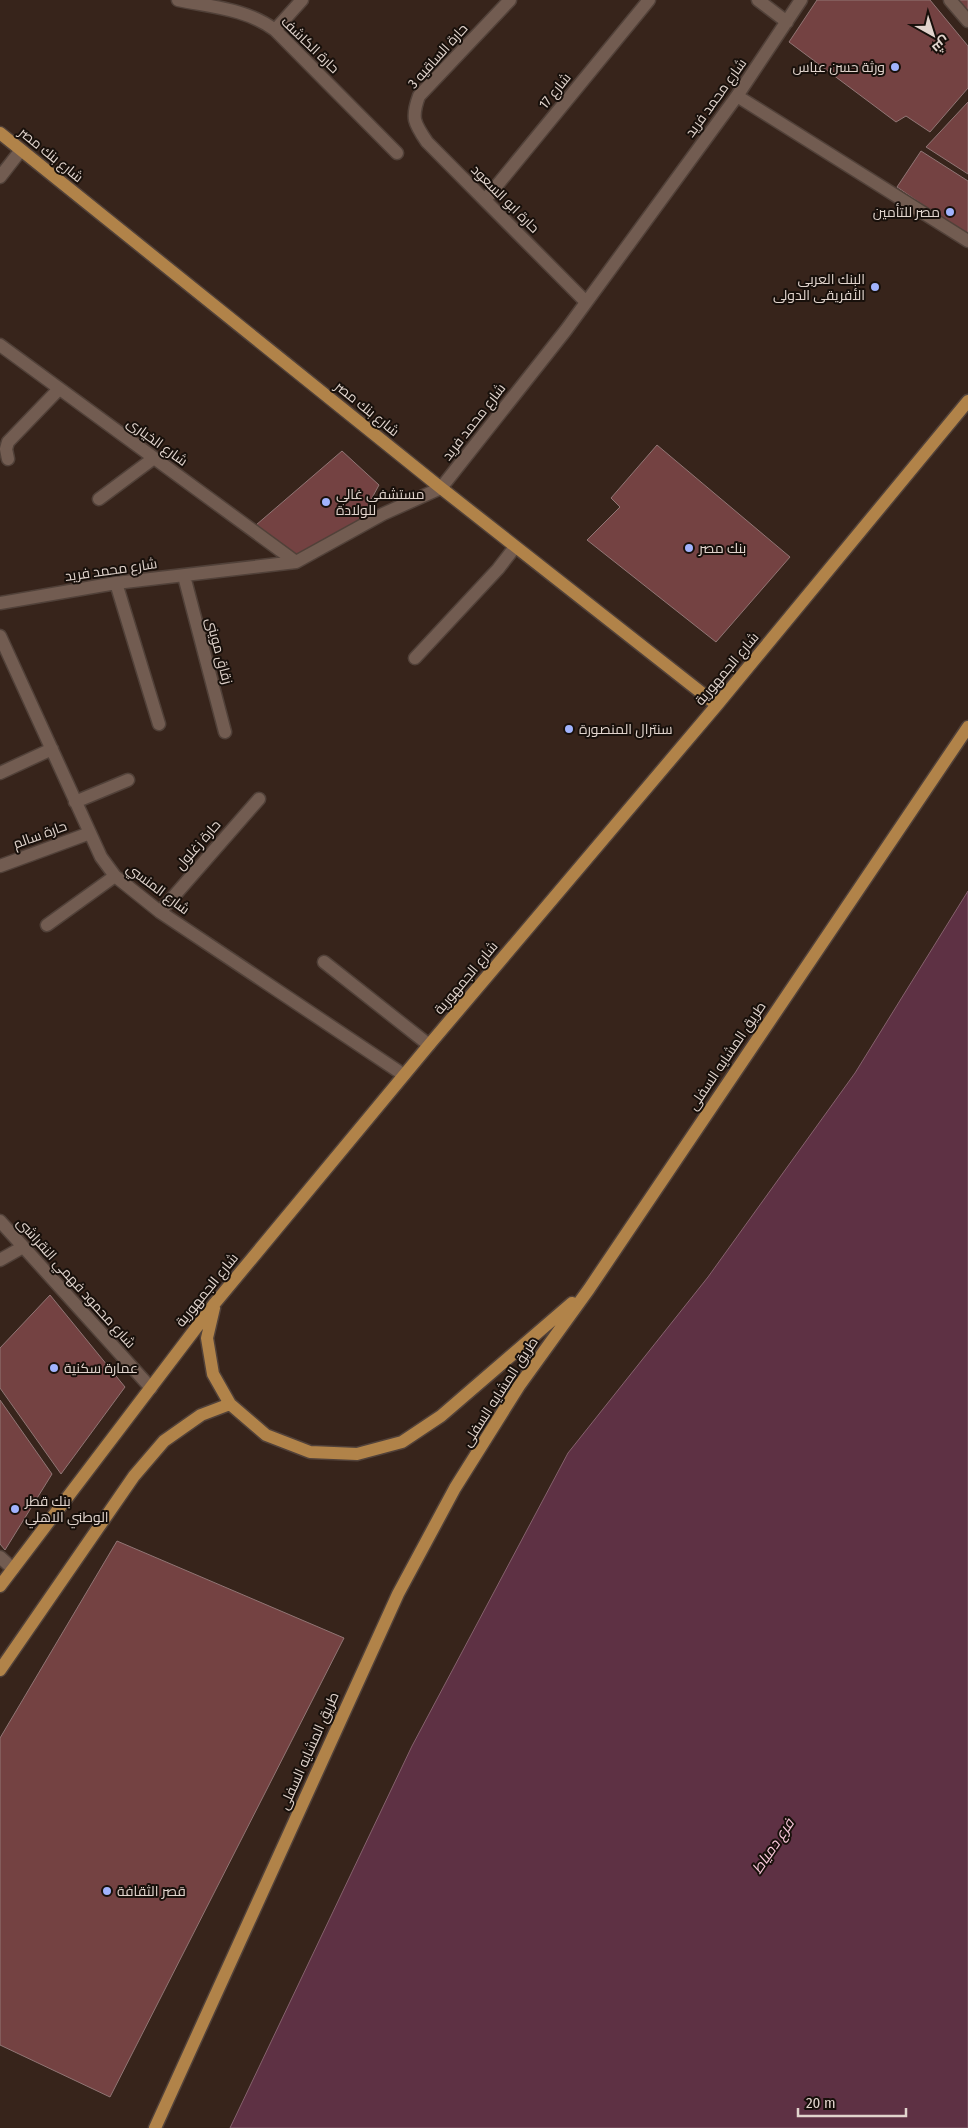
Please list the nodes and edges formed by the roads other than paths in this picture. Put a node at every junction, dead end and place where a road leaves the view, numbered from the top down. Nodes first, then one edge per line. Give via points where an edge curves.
1 (178, 0) edge
2 (302, 0) edge
3 (510, 0) edge
4 (649, 0) edge
5 (758, 0) edge
6 (802, 0) edge
7 (950, 0) edge
8 (968, 21) edge
9 (787, 22) junction
10 (275, 30) junction
11 (738, 96) junction
12 (414, 113) joint
13 (0, 133) edge
14 (21, 150) junction
15 (398, 153) dead end
16 (0, 177) edge
17 (485, 200) junction
18 (968, 240) edge
19 (585, 301) junction
20 (0, 346) edge
21 (59, 389) junction
22 (968, 401) edge
23 (154, 458) junction
24 (8, 459) dead end
25 (441, 488) junction
26 (99, 499) dead end
27 (515, 546) junction
28 (296, 562) junction
29 (184, 576) junction
30 (116, 583) junction
31 (0, 602) edge
32 (0, 636) edge
33 (415, 658) dead end
34 (717, 705) junction
35 (159, 724) dead end
36 (968, 727) edge
37 (224, 732) dead end
38 (52, 749) junction
39 (0, 773) edge
40 (128, 780) dead end
41 (259, 799) dead end
42 (75, 802) junction
43 (90, 833) junction
44 (0, 866) edge
45 (115, 876) junction
46 (160, 912) junction
47 (47, 925) dead end
48 (324, 962) dead end
49 (429, 1045) junction
50 (404, 1075) junction
51 (0, 1221) edge
52 (23, 1247) junction
53 (0, 1260) edge
54 (589, 1289) junction
55 (215, 1303) junction
56 (151, 1388) junction
57 (230, 1404) junction
58 (0, 1557) edge
59 (13, 1569) junction
60 (0, 1586) edge
61 (0, 1670) edge
62 (155, 2128) edge

1 - 10 street, حارة الكاشف via 240,11 262,20
2 - 10 street
3 - 12 street, حارة الساقيه 3 via 419,96
4 - 17 street, شارع 17
5 - 9 street
6 - 9 street, شارع محمد فريد
7 - 8 street
9 - 11 street, شارع محمد فريد
10 - 15 street, حارة الكاشف
11 - 18 street
11 - 19 street, شارع محمد فريد
12 - 17 street, حارة ابو السعود via 418,129 427,142
13 - 14 main road, شارع بنك مصر
14 - 16 street
14 - 25 main road, شارع بنك مصر
17 - 19 street, حارة ابو السعود
19 - 25 street, شارع محمد فريد via 566,330
20 - 21 street, شارع الخيارى
21 - 23 street, شارع الخيارى
21 - 24 street via 8,442
22 - 34 main road, شارع الجمهورية
23 - 26 street
23 - 28 street, شارع الخيارى
25 - 27 main road, شارع بنك مصر
25 - 28 street, شارع محمد فريد via 383,514
27 - 33 street via 498,569
27 - 34 main road, شارع بنك مصر
28 - 29 street, شارع محمد فريد
29 - 30 street, شارع محمد فريد
29 - 37 street, زقاق موينى
30 - 31 street, شارع محمد فريد
30 - 35 street
32 - 38 street, شارع المنسي
34 - 49 main road, شارع الجمهورية
36 - 54 main road, طريق المشايه السفلى
38 - 39 street
38 - 42 street, شارع المنسي
40 - 42 street
41 - 46 street, حارة زغلول
42 - 43 street, شارع المنسي
43 - 44 street, حارة سالم
43 - 45 street, شارع المنسي
45 - 46 street, شارع المنسي
45 - 47 street
46 - 50 street, شارع المنسي
48 - 49 street
49 - 50 main road, شارع الجمهورية
50 - 55 main road, شارع الجمهورية
51 - 52 street, شارع محمود فهمي النقراشى
52 - 53 street
52 - 56 street, شارع محمود فهمي النقراشى
54 - 57 main road via 441,1416 402,1442 357,1454 310,1452 266,1435
54 - 62 main road, طريق المشايه السفلى via 519,1386 455,1488 398,1594
55 - 56 main road, شارع الجمهورية
55 - 57 main road via 207,1338 212,1374
56 - 59 main road, شارع الجمهورية
57 - 61 main road via 201,1415 164,1441 134,1476
58 - 59 street
59 - 60 main road, شارع الجمهورية

